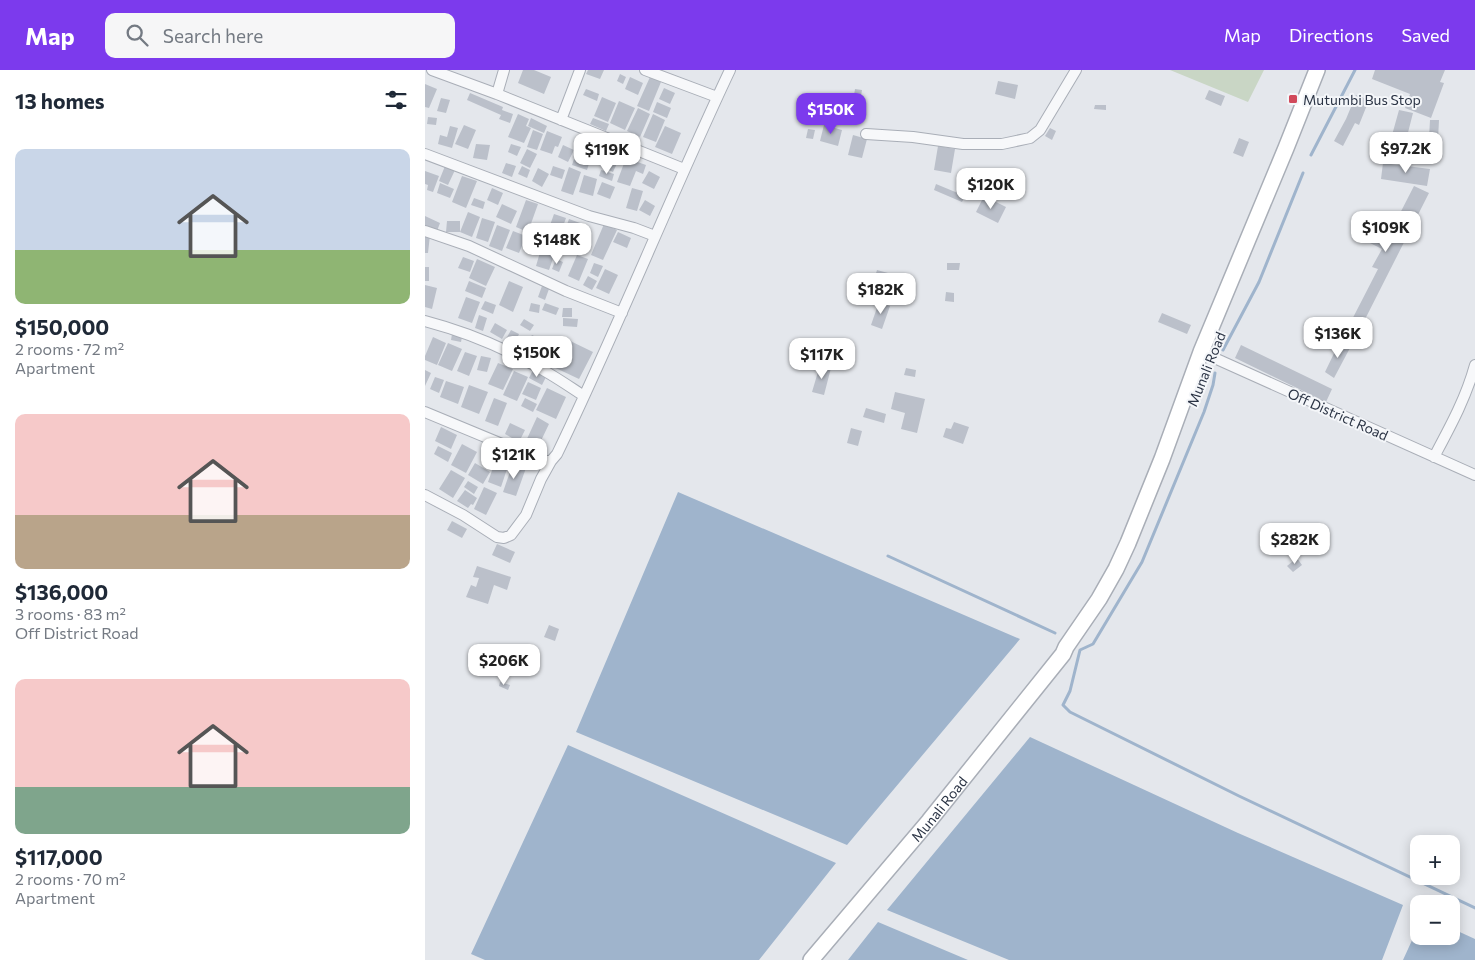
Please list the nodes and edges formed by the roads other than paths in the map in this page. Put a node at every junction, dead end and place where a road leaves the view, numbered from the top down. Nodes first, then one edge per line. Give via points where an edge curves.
1 (432, 70) edge
2 (504, 70) edge
3 (581, 70) edge
4 (645, 70) edge
5 (730, 70) edge
6 (1076, 70) edge
7 (1317, 70) edge
8 (1327, 70) edge
9 (497, 94) junction
10 (717, 97) junction
11 (561, 120) junction
12 (866, 134) dead end
13 (425, 154) edge
14 (684, 169) junction
15 (425, 231) edge
16 (655, 236) junction
17 (622, 313) junction
18 (425, 321) edge
19 (1206, 354) junction
20 (1475, 365) edge
21 (584, 396) junction
22 (425, 412) edge
23 (1434, 457) junction
24 (551, 461) junction
25 (1475, 475) edge
26 (425, 495) edge
27 (811, 960) edge

1 - 9 street
2 - 9 street
3 - 11 street
4 - 10 street
5 - 10 street
6 - 12 street via 1040,130 1030,138 1002,144 963,144
7 - 19 main road, Munali Road
8 - 19 main road, Munali Road
9 - 11 street
10 - 14 street
11 - 14 street
13 - 16 street via 581,213
14 - 16 street
15 - 17 street via 469,246
16 - 17 street
17 - 21 street
18 - 21 street via 493,344
19 - 23 street, Off District Road
19 - 27 main road, Munali Road via 1116,569 1099,599 1063,654 929,821
20 - 23 street via 1466,393
21 - 24 street
22 - 24 street via 543,461
23 - 25 street, Off District Road
24 - 26 street via 526,515 511,535 504,538

